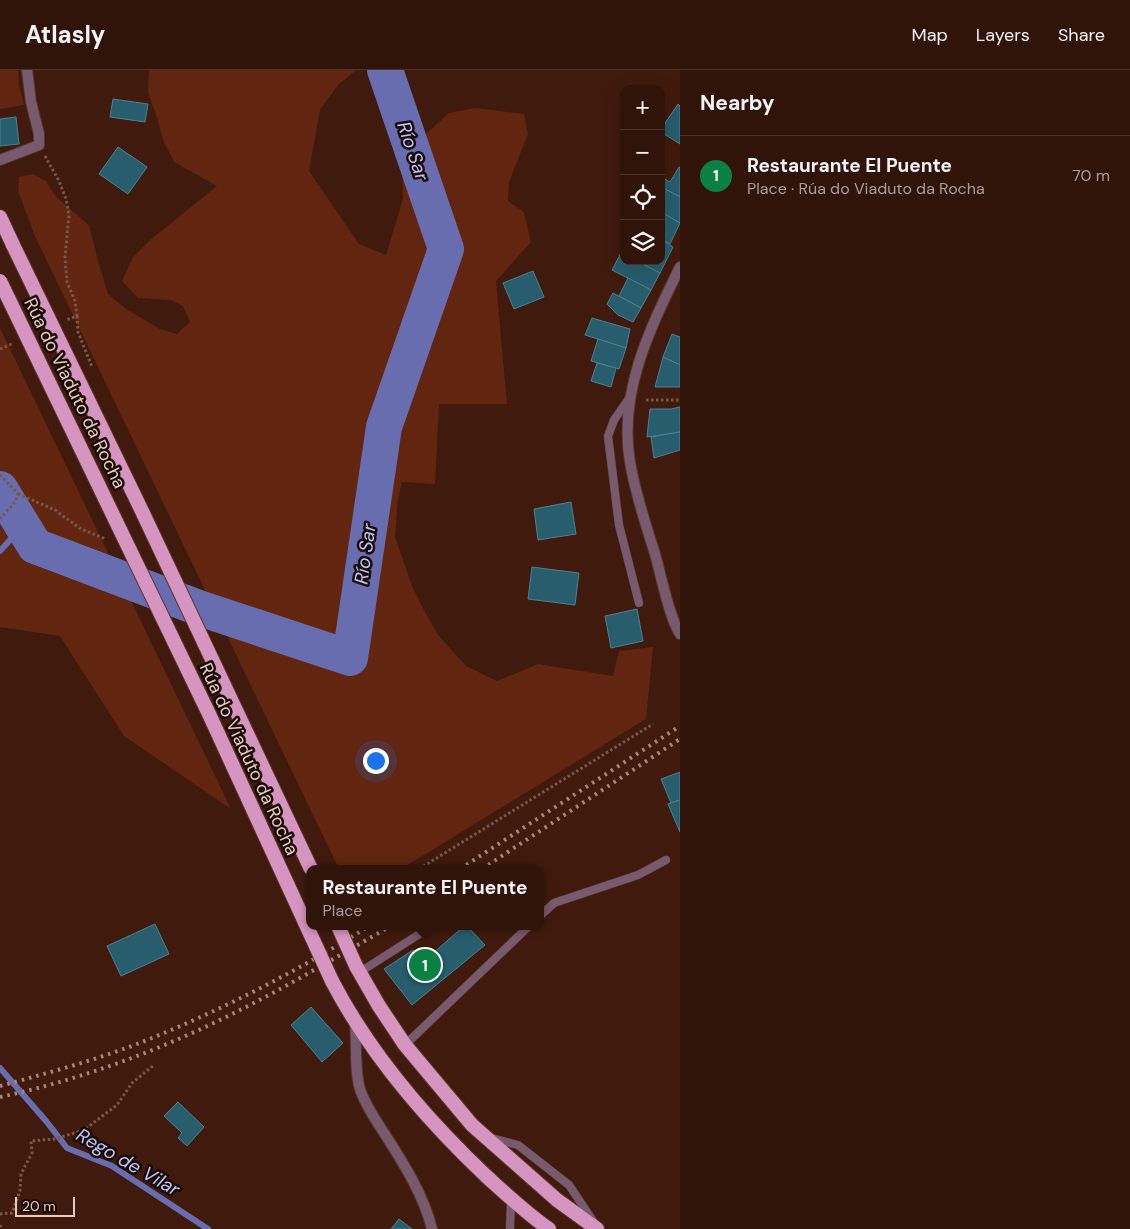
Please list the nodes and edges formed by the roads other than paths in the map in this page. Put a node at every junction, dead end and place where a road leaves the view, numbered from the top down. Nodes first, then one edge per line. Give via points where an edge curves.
1 (28, 70) edge
2 (0, 160) edge
3 (0, 217) edge
4 (680, 267) edge
5 (0, 281) edge
6 (630, 397) junction
7 (639, 603) dead end
8 (680, 634) edge
9 (666, 860) dead end
10 (309, 865) edge
11 (544, 912) edge
12 (306, 925) edge
13 (308, 930) edge
14 (340, 930) edge
15 (425, 930) edge
16 (525, 930) edge
17 (358, 969) junction
18 (355, 1022) junction
19 (405, 1045) junction
20 (511, 1198) junction
21 (432, 1229) edge
22 (510, 1229) edge
23 (549, 1229) edge
24 (598, 1229) edge

1 - 2 street via 39,145
3 - 10 highway, Rúa do Viaduto da Rocha, bridge
4 - 6 street via 648,334
5 - 12 highway, Rúa do Viaduto da Rocha, bridge
6 - 7 lane via 614,420 608,436 619,525
6 - 8 street via 626,430 630,464
9 - 11 lane via 638,876 554,903
13 - 18 highway, Rúa do Viaduto da Rocha, bridge
14 - 17 highway, bridge
15 - 17 lane
16 - 19 lane
17 - 19 highway
18 - 20 highway, Rúa do Viaduto da Rocha via 451,1142
18 - 21 street via 360,1090 418,1193
19 - 24 highway via 472,1125 557,1200
20 - 22 lane
20 - 23 highway, Rúa do Viaduto da Rocha

